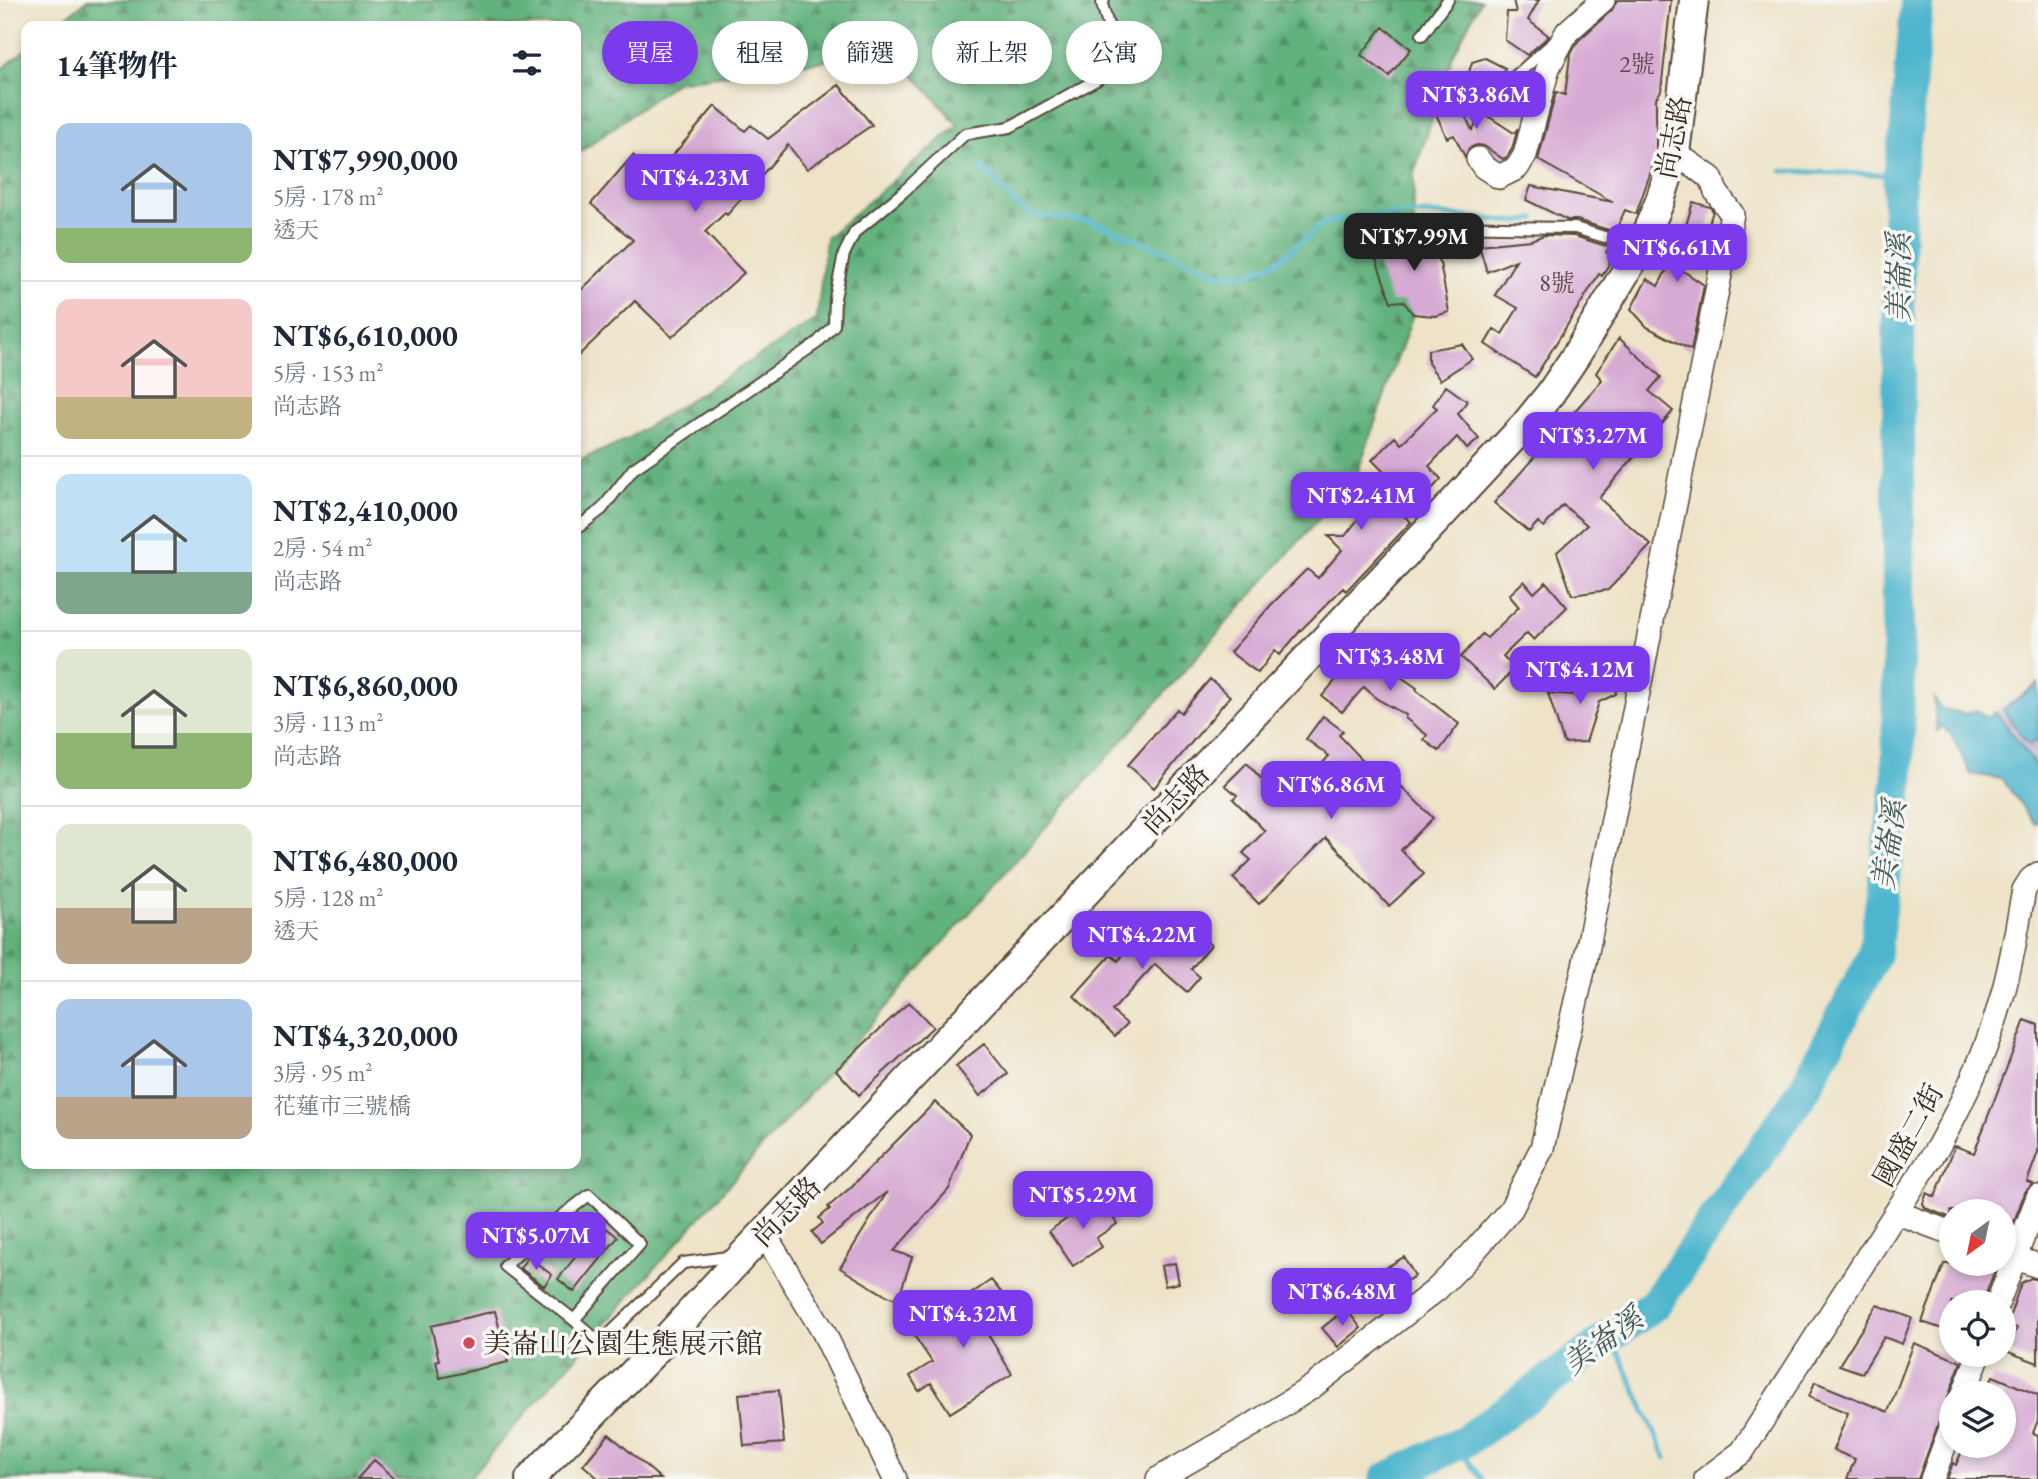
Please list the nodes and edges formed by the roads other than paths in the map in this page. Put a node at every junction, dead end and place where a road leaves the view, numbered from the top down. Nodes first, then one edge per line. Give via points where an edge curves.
1 (1104, 0) edge
2 (1448, 0) edge
3 (1604, 0) edge
4 (1694, 0) edge
5 (1567, 32) junction
6 (1422, 35) dead end
7 (1513, 78) dead end
8 (1675, 153) junction
9 (1478, 159) dead end
10 (1439, 226) dead end
11 (1640, 248) junction
12 (581, 524) edge
13 (2038, 874) edge
14 (2038, 1197) edge
15 (1898, 1213) junction
16 (1939, 1228) edge
17 (765, 1235) junction
18 (2016, 1241) edge
19 (744, 1254) junction
20 (2016, 1258) edge
21 (2038, 1266) edge
22 (574, 1320) junction
23 (1742, 1452) junction
24 (1940, 1458) edge
25 (530, 1479) edge
26 (895, 1479) edge
27 (1158, 1479) edge
28 (1706, 1479) edge
29 (1729, 1479) edge
30 (1932, 1479) edge

1 - 12 lane via 1108,57 1098,79 1010,127 965,134 855,232 844,254 834,325 817,343 633,469 602,509
2 - 6 lane
3 - 5 street
4 - 8 street, 尚志路
5 - 7 lane
5 - 9 street via 1548,68 1525,155 1517,168 1499,177
8 - 11 street, 尚志路
8 - 27 street via 1711,178 1732,214 1586,962 1542,1148 1511,1209 1436,1290 1312,1387
10 - 11 lane via 1575,228
11 - 17 street, 尚志路 via 1575,357 1524,426
13 - 15 street, 國盛二街 via 2024,890 2002,998 1983,1053 1950,1125
14 - 18 street
15 - 16 street
15 - 23 street, 國盛二街
17 - 19 street, 尚志路
17 - 26 street via 823,1331
19 - 22 lane via 683,1263 600,1343
19 - 25 street, 尚志路
20 - 21 street
22 - 22 lane via 640,1244 589,1195 505,1266
23 - 28 street
23 - 29 street
24 - 30 street

